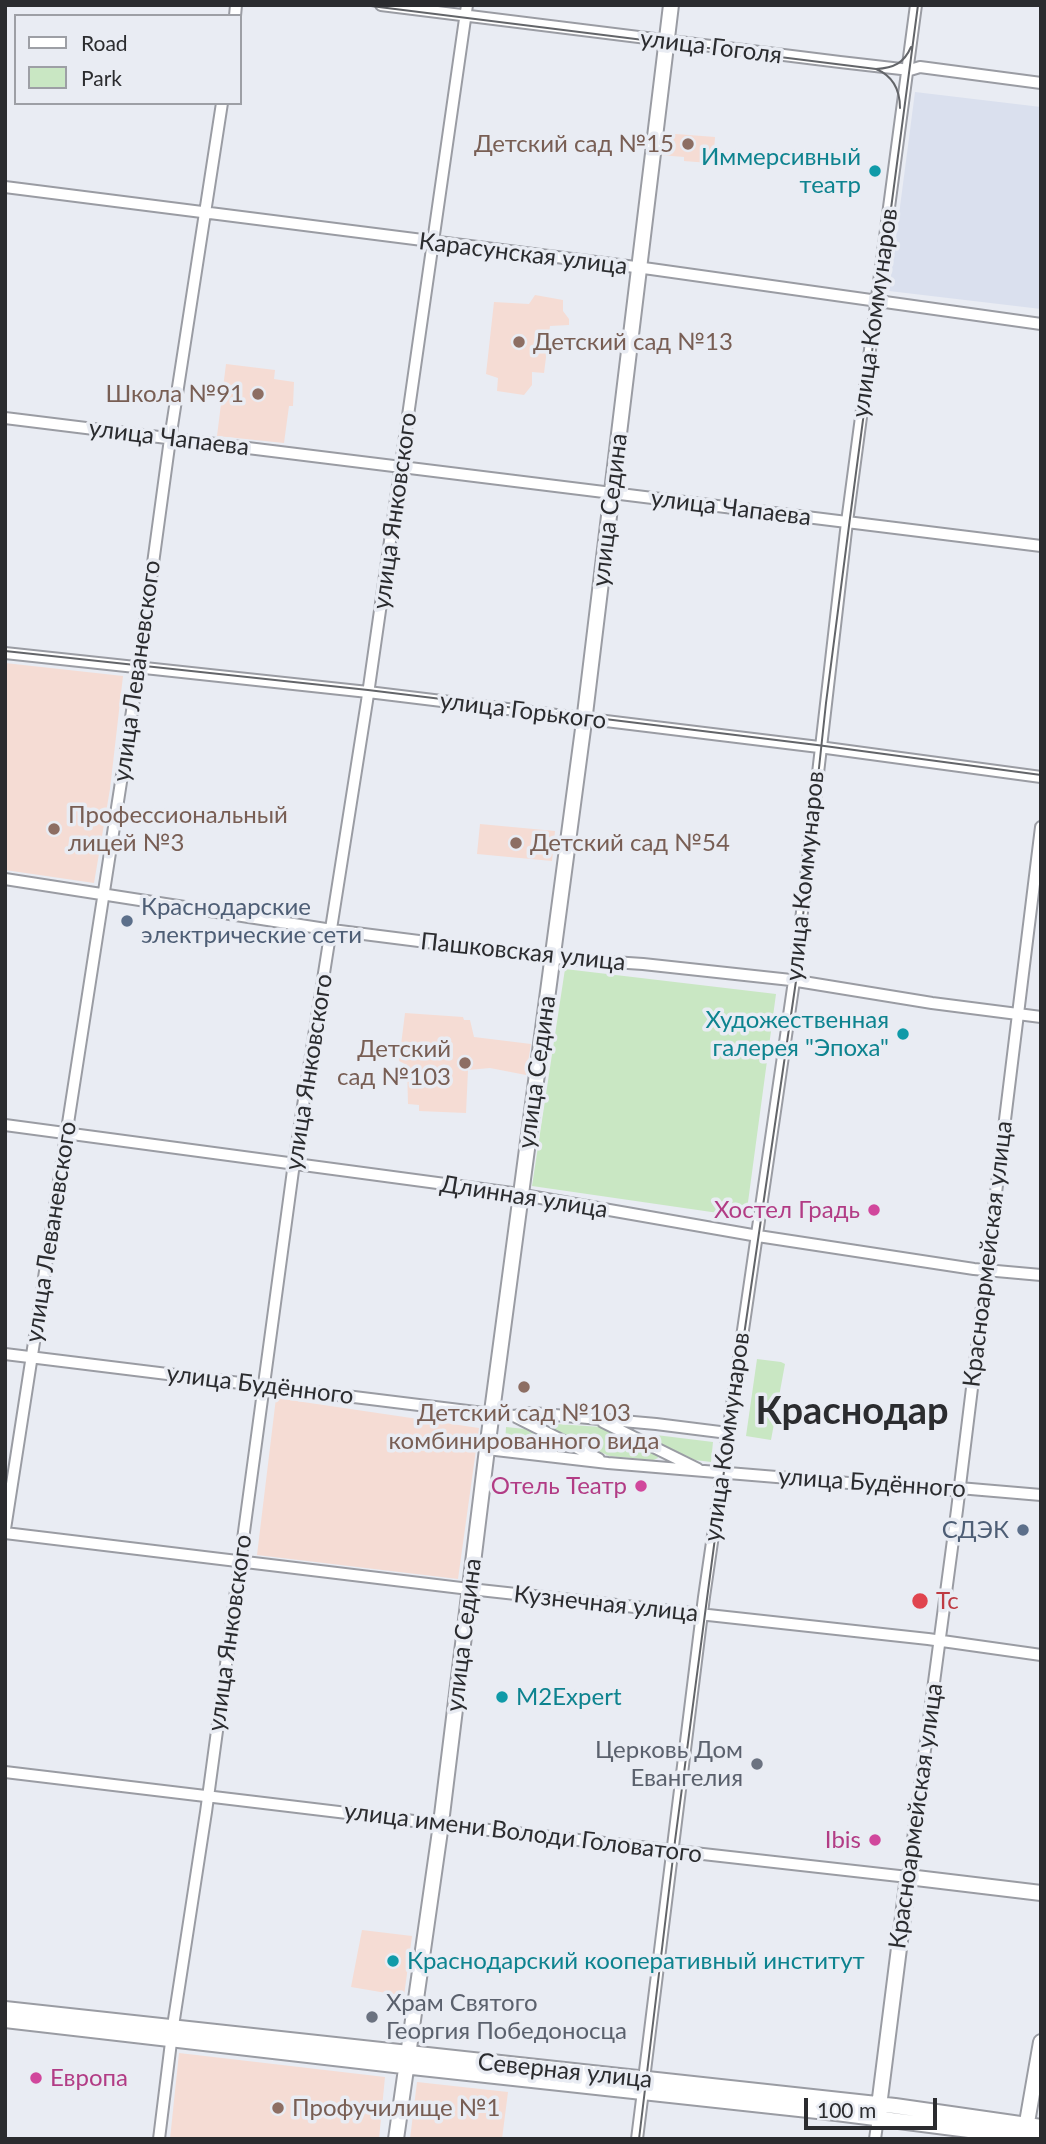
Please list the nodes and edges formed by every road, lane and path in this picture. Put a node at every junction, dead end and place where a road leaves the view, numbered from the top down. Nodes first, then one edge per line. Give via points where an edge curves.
1 (381, 5) edge
2 (671, 5) edge
3 (916, 5) edge
4 (467, 11) edge
5 (667, 41) junction
6 (907, 70) junction
7 (1041, 83) edge
8 (222, 105) edge
9 (5, 187) edge
10 (206, 214) junction
11 (434, 243) junction
12 (640, 268) junction
13 (877, 301) junction
14 (1041, 324) edge
15 (5, 418) edge
16 (170, 439) junction
17 (402, 467) junction
18 (611, 493) junction
19 (847, 522) junction
20 (1041, 546) edge
21 (5, 653) edge
22 (139, 668) junction
23 (368, 692) junction
24 (584, 719) junction
25 (820, 747) junction
26 (1041, 777) edge
27 (1041, 827) edge
28 (5, 879) edge
29 (104, 894) junction
30 (332, 930) junction
31 (553, 958) junction
32 (794, 981) junction
33 (1019, 1014) junction
34 (1041, 1017) edge
35 (5, 1125) edge
36 (66, 1134) junction
37 (294, 1163) junction
38 (520, 1195) junction
39 (756, 1236) junction
40 (986, 1269) junction
41 (1041, 1275) edge
42 (5, 1354) edge
43 (32, 1357) junction
44 (263, 1385) junction
45 (492, 1414) junction
46 (514, 1416) junction
47 (597, 1419) junction
48 (656, 1424) junction
49 (728, 1433) junction
50 (650, 1444) junction
51 (487, 1449) junction
52 (608, 1464) junction
53 (704, 1472) junction
54 (723, 1473) junction
55 (959, 1488) junction
56 (1041, 1495) edge
57 (5, 1531) edge
58 (240, 1560) junction
59 (470, 1589) junction
60 (702, 1614) junction
61 (940, 1641) junction
62 (1041, 1655) edge
63 (5, 1772) edge
64 (208, 1795) junction
65 (441, 1819) junction
66 (672, 1850) junction
67 (908, 1877) junction
68 (1041, 1893) edge
69 (5, 2008) edge
70 (5, 2020) edge
71 (172, 2032) junction
72 (1041, 2042) edge
73 (406, 2060) junction
74 (643, 2085) junction
75 (879, 2112) junction
76 (1031, 2133) edge
77 (397, 2134) edge
78 (159, 2139) edge
79 (637, 2139) edge
80 (875, 2139) edge

1 - 4 street, улица Гоголя
2 - 5 main road, улица Седина
3 - 6 street, улица Коммунаров
4 - 5 street, улица Гоголя
4 - 11 street, улица Янковского
5 - 6 street, улица Гоголя
5 - 12 main road, улица Седина
6 - 7 street, улица Гоголя via 920,67
6 - 13 street, улица Коммунаров
8 - 10 street, улица Леваневского
9 - 10 street, Карасунская улица
10 - 11 street, Карасунская улица
10 - 16 street, улица Леваневского
11 - 12 street, Карасунская улица
11 - 17 street, улица Янковского
12 - 13 street, Карасунская улица
12 - 18 main road, улица Седина
13 - 14 street, Карасунская улица
13 - 19 street, улица Коммунаров
15 - 16 street, улица Чапаева
16 - 17 street, улица Чапаева
16 - 22 street, улица Леваневского
17 - 18 street, улица Чапаева
17 - 23 street, улица Янковского
18 - 19 street, улица Чапаева
18 - 24 main road, улица Седина
19 - 20 street, улица Чапаева
19 - 25 street, улица Коммунаров
21 - 22 street, улица Горького
22 - 23 street, улица Горького
22 - 29 street, улица Леваневского
23 - 24 street, улица Горького
23 - 30 street, улица Янковского
24 - 25 street, улица Горького
24 - 31 main road, улица Седина
25 - 26 street, улица Горького
25 - 32 street, улица Коммунаров
27 - 33 street, Красноармейская улица
28 - 29 street, Пашковская улица
29 - 30 street, Пашковская улица
29 - 36 street, улица Леваневского
30 - 31 street, Пашковская улица
30 - 37 street, улица Янковского
31 - 32 street, Пашковская улица
31 - 38 main road, улица Седина
32 - 33 street, Пашковская улица
32 - 39 street, улица Коммунаров
33 - 34 street, Пашковская улица
33 - 40 street, Красноармейская улица
35 - 36 street, Длинная улица
36 - 37 street, Длинная улица
36 - 43 street, улица Леваневского
37 - 38 street, Длинная улица
37 - 44 street, улица Янковского
38 - 39 street, Длинная улица
38 - 45 main road, улица Седина
39 - 40 street, Длинная улица
39 - 49 street, улица Коммунаров
40 - 41 street, Длинная улица
40 - 55 street, Красноармейская улица
42 - 43 street, улица Будённого
43 - 44 street, улица Будённого
43 - 57 street, улица Леваневского
44 - 45 street, улица Будённого
44 - 58 street, улица Янковского
45 - 46 street, улица Будённого
45 - 51 main road, улица Седина
46 - 47 street, улица Будённого via 532,1413
46 - 52 street, улица Будённого
47 - 48 street, улица Будённого
47 - 50 street, улица Будённого
48 - 49 street, улица Будённого
48 - 50 street via 648,1434
49 - 54 street, улица Коммунаров
50 - 53 street, улица Будённого
51 - 52 street, улица Будённого
51 - 59 main road, улица Седина
52 - 53 street, улица Будённого
53 - 54 street, улица Будённого
54 - 55 street, улица Будённого via 945,1491
54 - 60 street, улица Коммунаров
55 - 56 street, улица Будённого
55 - 61 street, Красноармейская улица
57 - 58 street, Кузнечная улица
58 - 59 street, Кузнечная улица
58 - 64 street, улица Янковского
59 - 60 street, Кузнечная улица
59 - 65 main road, улица Седина
60 - 61 street, Кузнечная улица
60 - 66 street, улица Коммунаров
61 - 62 street, Кузнечная улица
61 - 67 street, Красноармейская улица
63 - 64 street, улица имени Володи Головатого
64 - 65 street, улица имени Володи Головатого
64 - 71 street, улица Янковского
65 - 66 street, улица имени Володи Головатого
65 - 73 main road, улица Седина
66 - 67 street, улица имени Володи Головатого
66 - 74 street, улица Коммунаров
67 - 68 main road, улица имени Володи Головатого
67 - 75 main road, Красноармейская улица
69 - 71 main road, Северная улица
70 - 71 main road, Северная улица
71 - 73 main road, Северная улица
71 - 78 street, улица Янковского
72 - 76 main road
73 - 74 main road, Северная улица
73 - 77 main road, улица Седина
74 - 75 main road, Северная улица
74 - 79 street, улица Коммунаров
75 - 76 main road, Северная улица
75 - 80 street, Красноармейская улица

